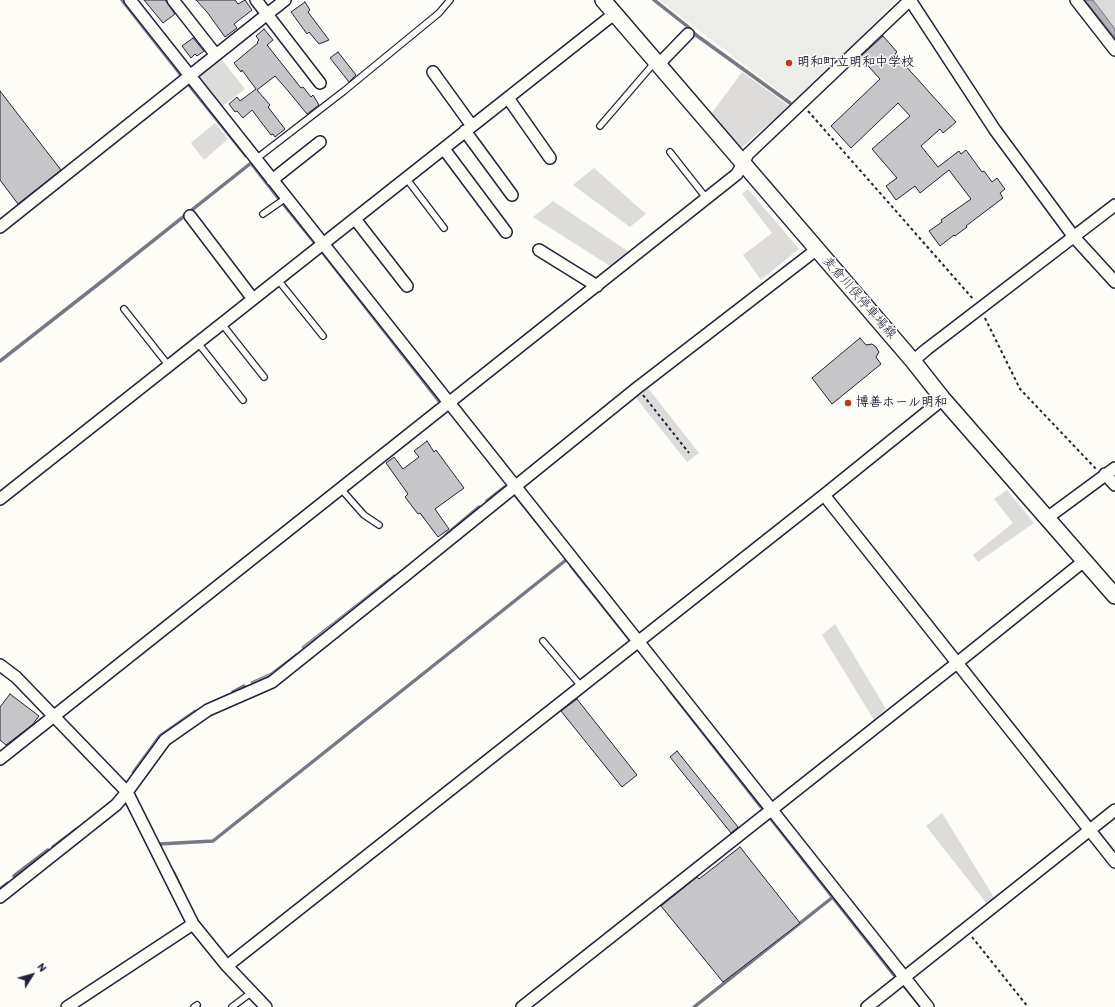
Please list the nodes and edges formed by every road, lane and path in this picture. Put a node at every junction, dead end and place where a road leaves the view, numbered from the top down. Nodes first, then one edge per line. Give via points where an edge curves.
1 (130, 0) edge
2 (173, 0) edge
3 (256, 0) edge
4 (285, 0) edge
5 (450, 0) edge
6 (603, 0) edge
7 (910, 0) edge
8 (1076, 0) edge
9 (267, 14) junction
10 (614, 14) junction
11 (688, 34) dead end
12 (1115, 50) edge
13 (216, 55) junction
14 (657, 63) junction
15 (433, 72) dead end
16 (190, 76) junction
17 (320, 83) dead end
18 (508, 98) junction
19 (801, 103) junction
20 (600, 126) dead end
21 (469, 129) junction
22 (320, 142) dead end
23 (444, 149) junction
24 (670, 152) dead end
25 (550, 158) dead end
26 (255, 159) junction
27 (743, 164) junction
28 (406, 178) junction
29 (272, 180) junction
30 (512, 195) dead end
31 (286, 198) junction
32 (707, 199) junction
33 (1115, 205) edge
34 (263, 214) dead end
35 (190, 216) dead end
36 (355, 219) junction
37 (0, 227) edge
38 (444, 228) dead end
39 (506, 232) dead end
40 (1074, 237) junction
41 (323, 245) junction
42 (538, 250) dead end
43 (816, 250) junction
44 (278, 280) junction
45 (1115, 282) edge
46 (407, 286) dead end
47 (597, 286) junction
48 (253, 299) junction
49 (124, 309) dead end
50 (980, 309) junction
51 (222, 324) junction
52 (323, 336) dead end
53 (198, 343) junction
54 (913, 361) junction
55 (169, 366) junction
56 (264, 377) dead end
57 (638, 388) junction
58 (943, 399) junction
59 (243, 400) dead end
60 (449, 404) junction
61 (689, 454) dead end
62 (1115, 468) edge
63 (1105, 474) junction
64 (516, 486) junction
65 (1115, 486) edge
66 (341, 489) junction
67 (824, 495) junction
68 (0, 500) edge
69 (1047, 518) junction
70 (379, 525) dead end
71 (1084, 561) junction
72 (1115, 596) edge
73 (543, 641) dead end
74 (638, 641) junction
75 (957, 663) junction
76 (0, 665) edge
77 (581, 686) junction
78 (54, 716) junction
79 (0, 759) edge
80 (127, 792) junction
81 (771, 809) junction
82 (1115, 810) edge
83 (1090, 830) junction
84 (1115, 862) edge
85 (0, 897) edge
86 (193, 924) junction
87 (965, 928) junction
88 (228, 966) junction
89 (905, 978) junction
90 (252, 992) junction
91 (67, 1007) edge
92 (232, 1007) edge
93 (266, 1007) edge
94 (522, 1007) edge
95 (867, 1007) edge
96 (928, 1007) edge
97 (1028, 1007) edge

1 - 16 street
2 - 13 street
3 - 9 street
4 - 9 street
5 - 26 lane via 439,13 344,91
6 - 10 main road, 麦倉川俣停車場線
7 - 19 street
7 - 40 street via 995,130
8 - 12 street
9 - 13 street
9 - 17 street
10 - 14 main road, 麦倉川俣停車場線
10 - 18 street
11 - 14 street
13 - 16 street
14 - 20 lane
14 - 27 main road, 麦倉川俣停車場線
15 - 21 street
16 - 26 street
16 - 37 street
18 - 21 street
18 - 25 street
19 - 27 street via 748,154
19 - 50 path
21 - 23 street
21 - 30 street
22 - 29 street
23 - 28 street
23 - 39 street
24 - 32 lane
26 - 29 street
27 - 32 street via 737,174
27 - 43 main road, 麦倉川俣停車場線
28 - 36 street
28 - 38 lane
29 - 31 street
31 - 34 lane
31 - 41 street
32 - 47 street
33 - 40 street
35 - 48 street
36 - 41 street
36 - 46 street
40 - 45 street
40 - 50 street
41 - 44 street
41 - 60 street
42 - 47 street
43 - 54 main road, 麦倉川俣停車場線
43 - 57 street
44 - 48 street
44 - 52 lane
47 - 60 street
48 - 51 street
49 - 55 lane
50 - 54 street
50 - 63 path via 1020,389 1096,469
51 - 53 street
51 - 56 lane
53 - 55 street
53 - 59 lane
54 - 58 main road, 麦倉川俣停車場線
55 - 68 street
57 - 61 path
57 - 64 street
58 - 67 street
58 - 69 main road, 麦倉川俣停車場線
60 - 64 street
60 - 66 street
62 - 63 street
63 - 65 street
63 - 69 street
64 - 74 street
64 - 80 street via 272,682 208,710 165,740
66 - 70 lane via 364,515
66 - 78 street
67 - 74 street
67 - 75 street
69 - 71 main road, 麦倉川俣停車場線
71 - 72 main road, 麦倉川俣停車場線
71 - 75 street
73 - 77 lane
74 - 77 street
74 - 81 street
75 - 81 street
75 - 83 street
76 - 78 street via 16,677
77 - 88 street
78 - 79 street
78 - 80 street
80 - 85 street via 116,805
80 - 86 street
81 - 89 street
81 - 94 street
82 - 83 street
83 - 84 street
83 - 87 street
86 - 88 street
86 - 91 street
87 - 89 street
87 - 97 path
88 - 90 street
89 - 95 street
89 - 96 street
90 - 92 lane
90 - 93 street

